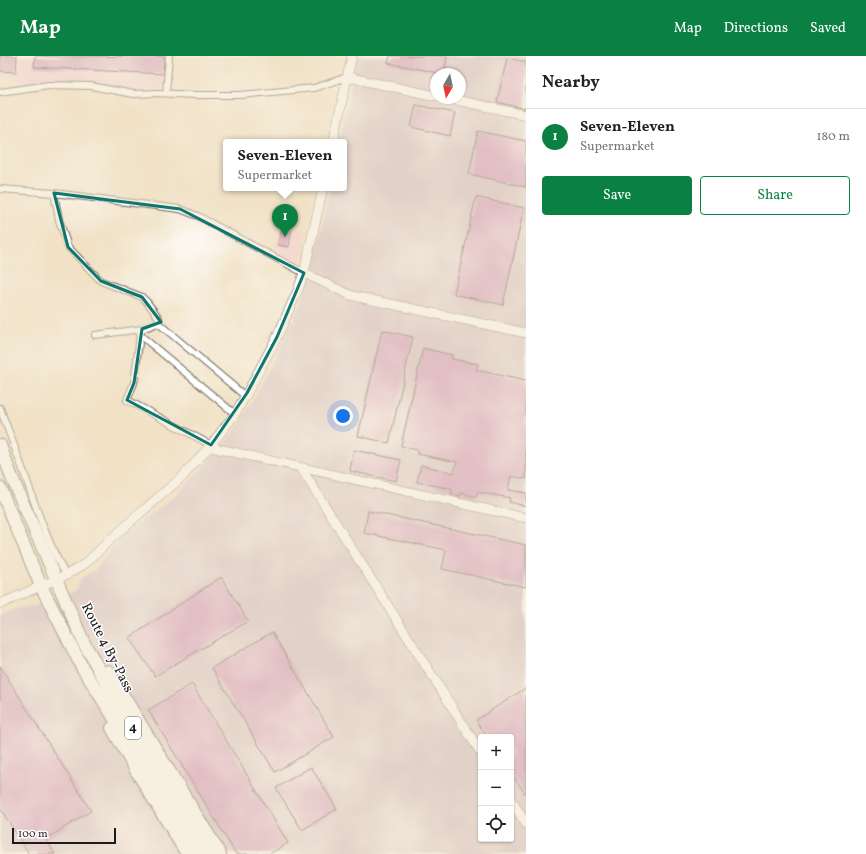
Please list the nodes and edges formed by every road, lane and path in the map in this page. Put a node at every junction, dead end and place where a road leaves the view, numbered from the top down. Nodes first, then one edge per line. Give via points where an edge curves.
1 (170, 56) edge
2 (352, 56) edge
3 (348, 77) junction
4 (0, 92) edge
5 (166, 93) junction
6 (430, 95) edge
7 (466, 102) edge
8 (526, 115) edge
9 (334, 139) edge
10 (0, 188) edge
11 (322, 191) edge
12 (54, 193) junction
13 (304, 273) junction
14 (158, 323) junction
15 (141, 332) junction
16 (526, 333) edge
17 (95, 334) dead end
18 (245, 396) junction
19 (0, 408) edge
20 (235, 414) junction
21 (0, 445) edge
22 (211, 446) junction
23 (301, 468) junction
24 (0, 488) edge
25 (526, 518) edge
26 (61, 577) junction
27 (41, 586) junction
28 (65, 598) junction
29 (0, 604) edge
30 (82, 667) junction
31 (478, 747) edge
32 (514, 805) edge
33 (526, 824) edge
34 (187, 854) edge
35 (198, 854) edge
36 (209, 854) edge
37 (220, 854) edge

1 - 5 street
2 - 3 street
3 - 5 street via 300,90 242,95
3 - 6 street
3 - 9 street
4 - 5 street via 49,85 91,86 133,94
7 - 8 street
10 - 12 street
11 - 13 street
12 - 13 street via 180,209 198,216
12 - 14 street via 68,247 101,281 142,297 159,318
13 - 16 street via 358,297
13 - 18 street via 277,336
14 - 15 street
14 - 18 street
15 - 17 street
15 - 20 street
15 - 22 street via 134,383 127,400
18 - 20 street
19 - 26 street via 34,506 60,565
20 - 22 street
21 - 26 highway, Route 4 By-Pass / 4 via 12,478
22 - 23 street
22 - 26 street via 183,476 86,563
23 - 25 street
23 - 31 street
24 - 27 highway, Route 4 By-Pass / 4
26 - 27 street
26 - 28 highway, Route 4 By-Pass / 4
27 - 29 street
27 - 30 highway, Route 4 By-Pass / 4
28 - 36 highway, Route 4 By-Pass / 4 via 84,643 117,702
28 - 37 highway
30 - 34 highway via 88,685
30 - 35 highway, Route 4 By-Pass / 4
32 - 33 street

